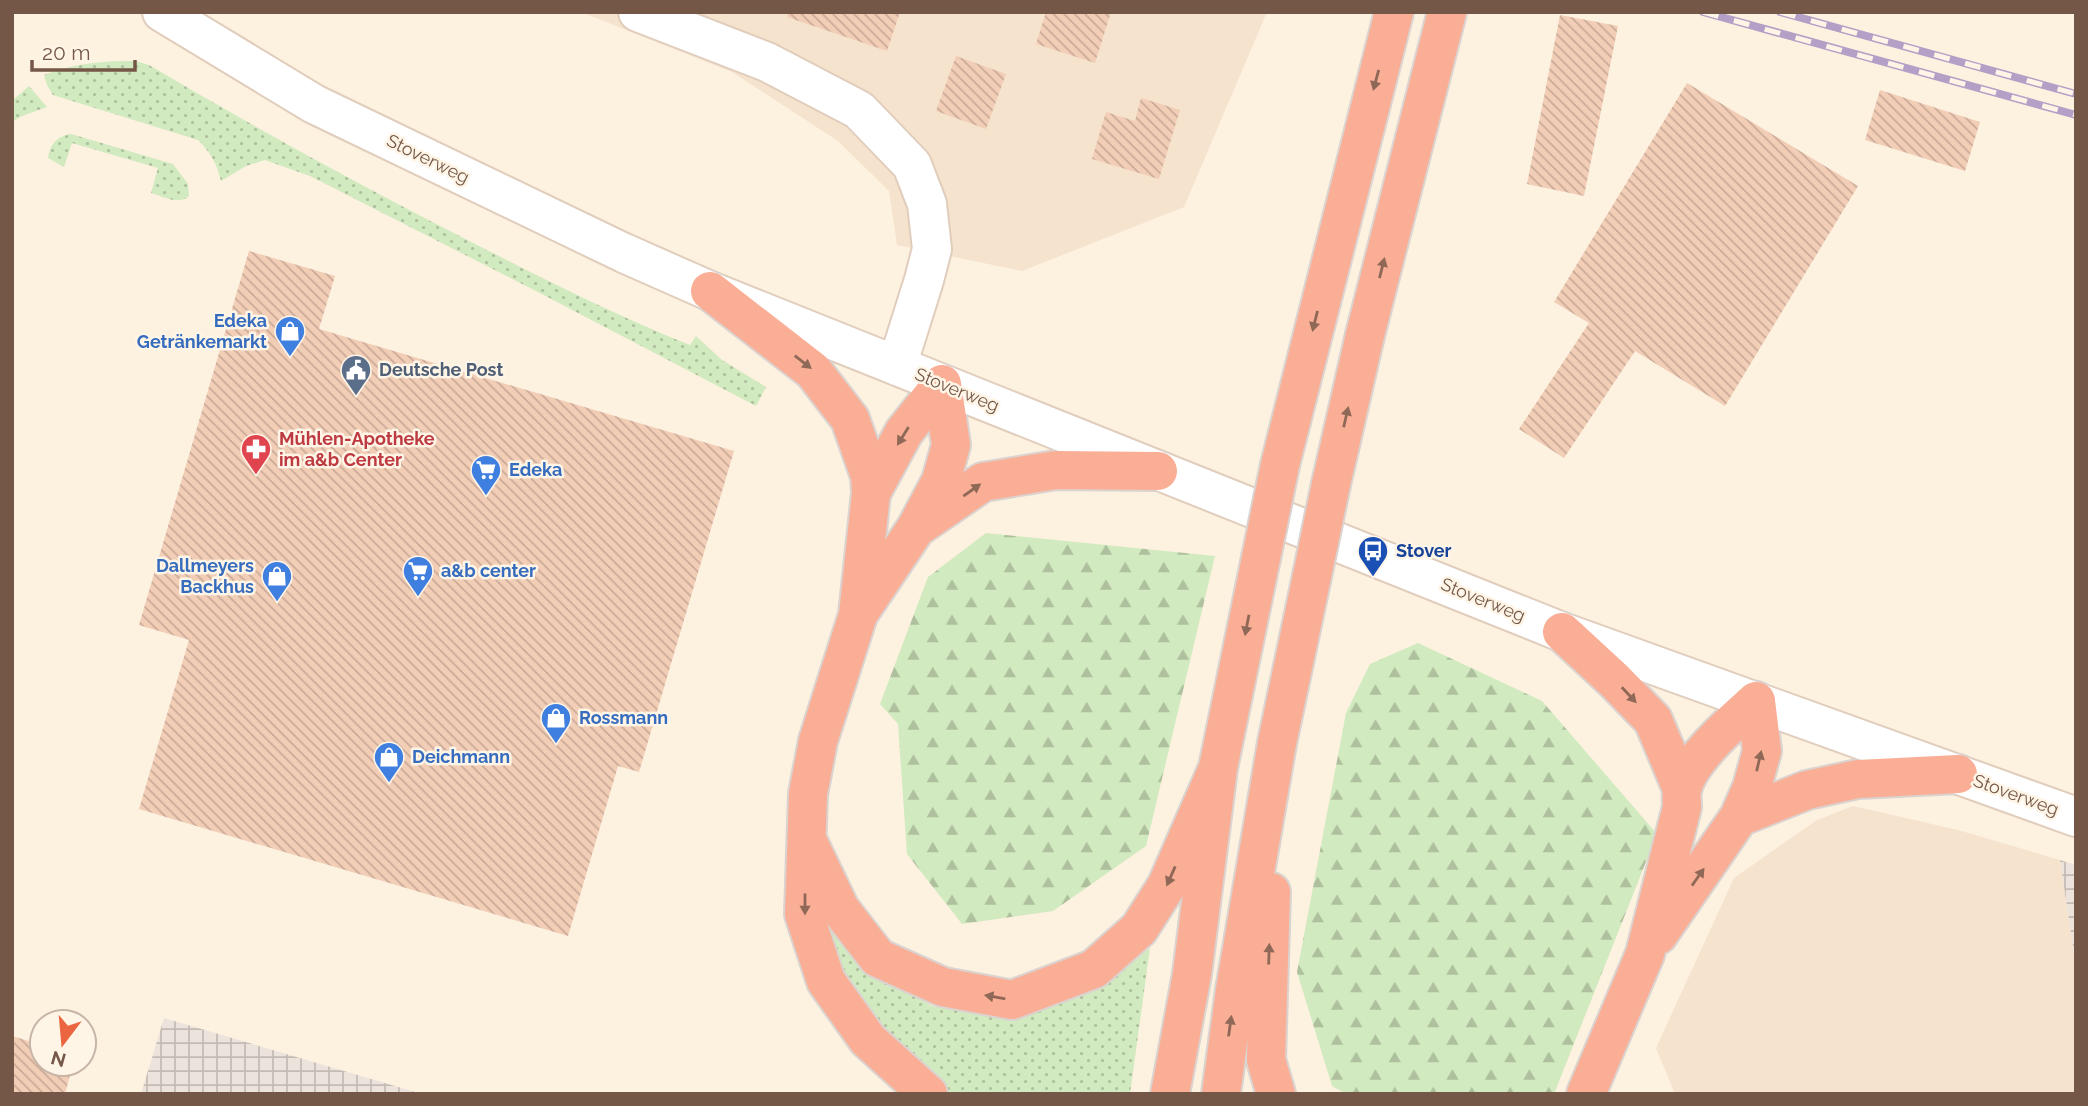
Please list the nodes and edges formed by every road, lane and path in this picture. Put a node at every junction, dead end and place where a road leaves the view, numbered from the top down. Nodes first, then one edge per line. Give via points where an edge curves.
1 (162, 12) edge
2 (638, 12) edge
3 (1394, 13) edge
4 (1445, 20) edge
5 (710, 291) junction
6 (897, 366) junction
7 (942, 384) junction
8 (1158, 471) junction
9 (871, 493) junction
10 (916, 528) junction
11 (858, 615) junction
12 (1562, 632) junction
13 (1756, 701) junction
14 (1277, 743) junction
15 (1219, 768) junction
16 (1958, 774) junction
17 (1682, 789) junction
18 (1739, 817) junction
19 (2076, 817) edge
20 (806, 835) junction
21 (1645, 954) junction
22 (928, 1094) edge
23 (1170, 1094) edge
24 (1221, 1094) edge
25 (1276, 1094) edge
26 (1586, 1094) edge

1 - 5 street, Stoverweg via 314,104
2 - 6 street, Stoverweg via 767,62 859,110 912,165 927,204 932,249
3 -> 15 highway, bridge via 1280,465
14 -> 4 highway, bridge via 1331,484
5 - 6 street, Stoverweg
5 -> 9 highway via 813,371 850,419 870,476
6 - 7 street, Stoverweg
7 - 8 street, Stoverweg
7 -> 9 highway via 904,432
7 - 10 highway via 951,445 941,481
10 -> 8 highway via 983,482 1056,470
8 - 12 street, Stoverweg
9 - 11 highway
10 - 11 highway
11 - 20 highway via 818,741
12 - 13 street, Stoverweg
12 -> 17 highway via 1653,720
13 - 16 street, Stoverweg
13 - 17 highway via 1720,734
18 -> 13 highway via 1762,751
24 -> 14 highway
25 -> 14 highway via 1266,1060
15 -> 20 highway via 1167,885 1139,929 1094,969 1012,1000 943,988 878,958 840,909
15 - 23 highway via 1192,974
16 - 18 highway via 1858,779 1807,790
16 - 19 street, Stoverweg
17 - 21 highway via 1682,807
21 -> 18 highway
20 -> 22 highway via 804,914 826,981 868,1040
21 - 26 highway

